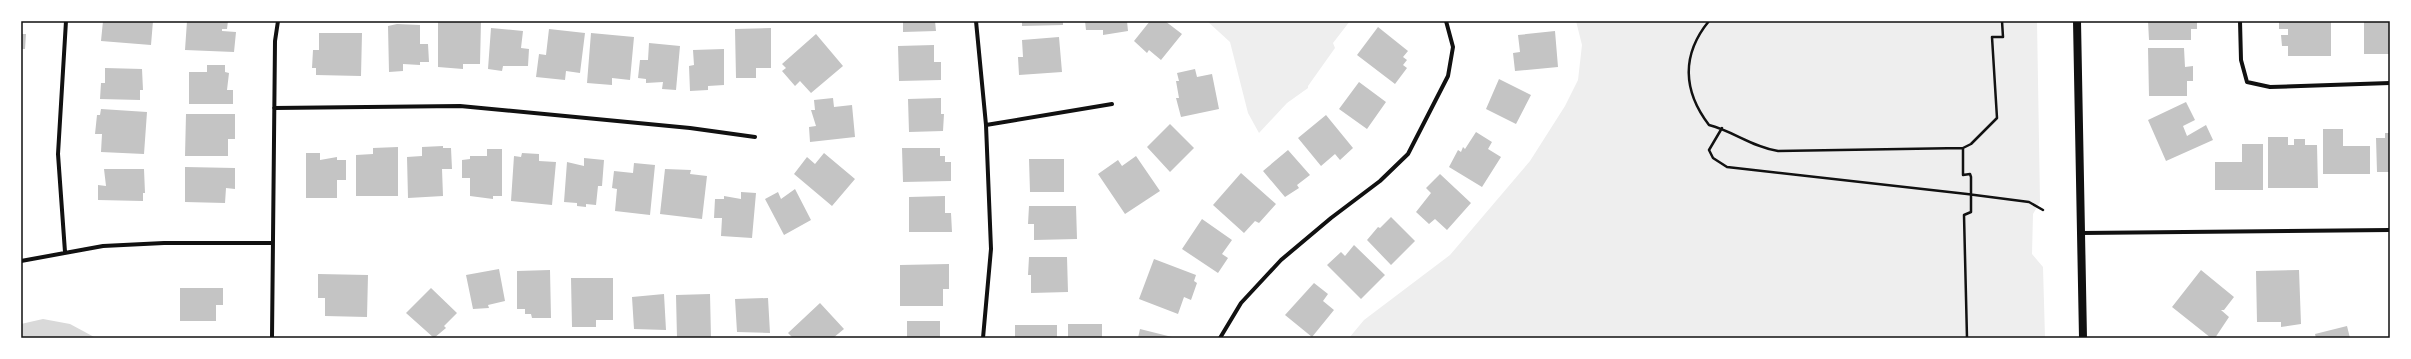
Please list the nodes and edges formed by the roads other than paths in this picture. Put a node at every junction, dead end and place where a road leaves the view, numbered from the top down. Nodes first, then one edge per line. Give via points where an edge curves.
1 (66, 21) edge
2 (278, 21) edge
3 (976, 21) edge
4 (1446, 21) edge
5 (2077, 21) edge
6 (2240, 21) edge
7 (2390, 83) edge
8 (1112, 104) dead end
9 (274, 108) junction
10 (986, 125) junction
11 (754, 136) dead end
12 (2390, 230) edge
13 (2081, 233) junction
14 (273, 243) junction
15 (65, 252) junction
16 (21, 261) edge
17 (272, 338) edge
18 (982, 338) edge
19 (1220, 338) edge
20 (2083, 338) edge

1 - 15 street via 58,154
2 - 9 street via 275,41
3 - 10 street
4 - 19 street via 1453,47 1448,76 1408,154 1380,181 1281,260 1241,303
5 - 13 main road
6 - 7 street via 2241,60 2247,82 2270,87
8 - 10 street
9 - 11 street via 460,106
9 - 14 street
10 - 18 street via 991,249
12 - 13 street
13 - 20 main road
14 - 15 street via 164,243 103,246
14 - 17 street
15 - 16 street

